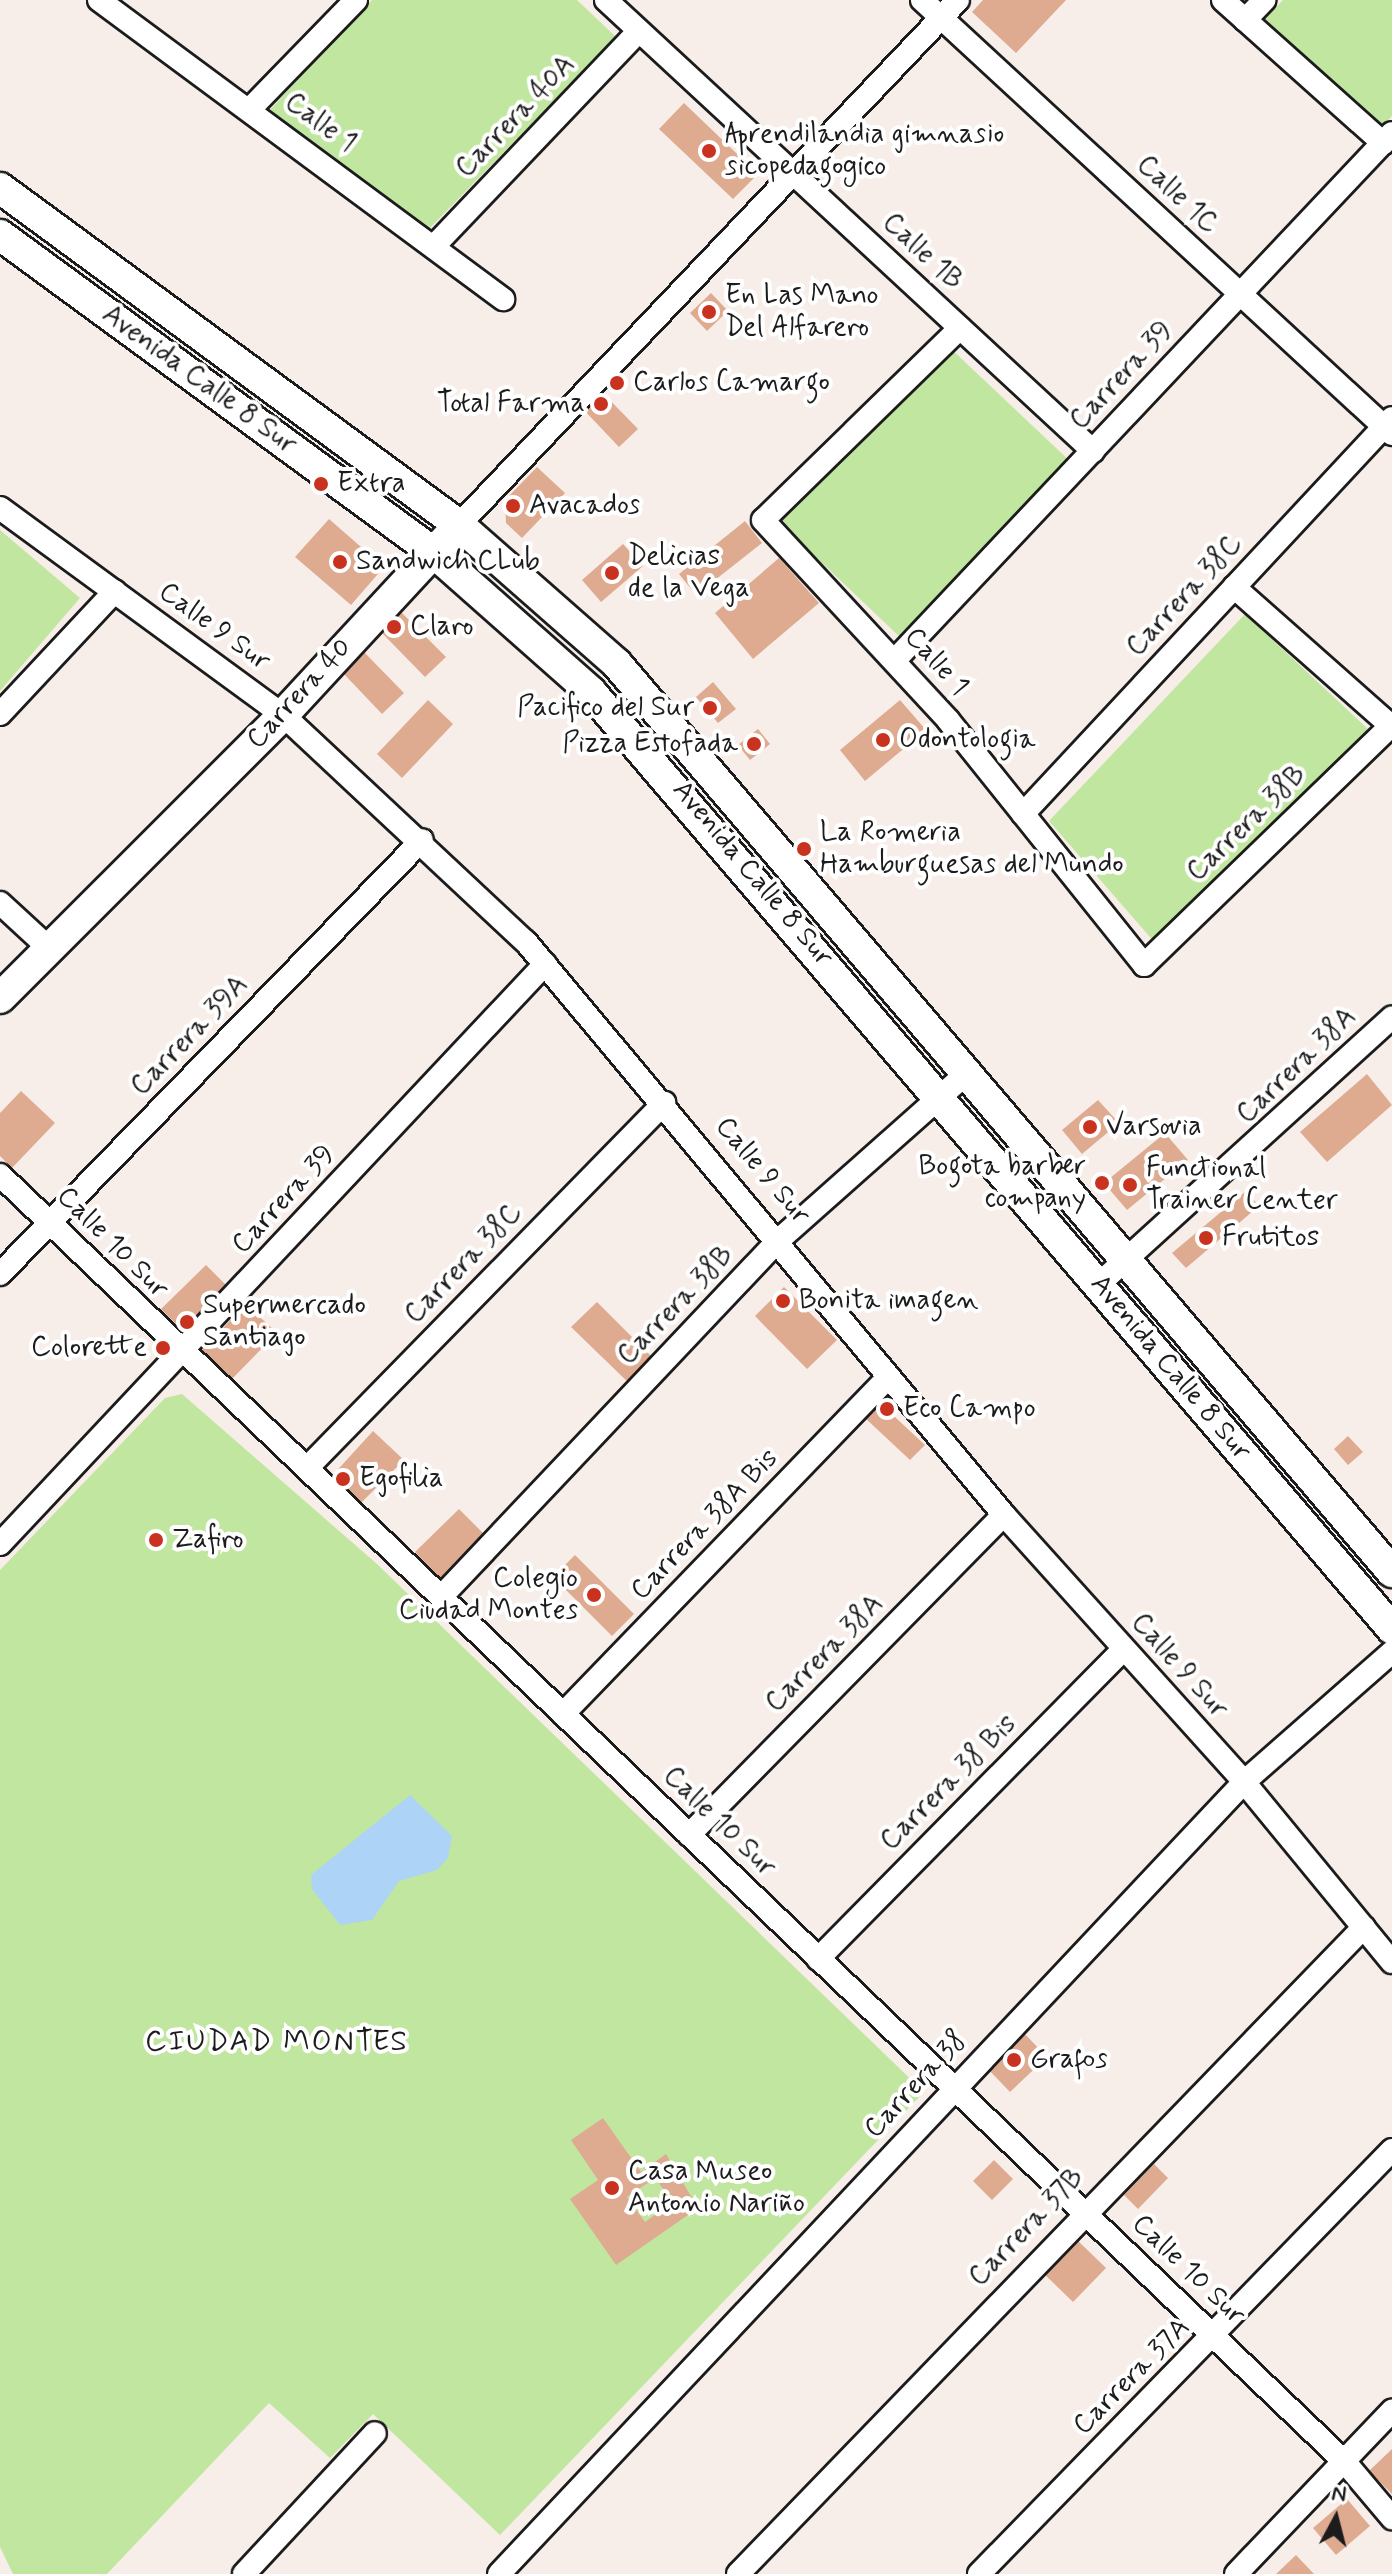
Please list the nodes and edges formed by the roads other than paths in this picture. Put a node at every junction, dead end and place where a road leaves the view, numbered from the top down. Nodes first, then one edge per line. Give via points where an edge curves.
1 (99, 0) edge
2 (356, 0) edge
3 (606, 0) edge
4 (922, 0) edge
5 (958, 0) edge
6 (1223, 0) edge
7 (1264, 0) edge
8 (941, 18) junction
9 (1245, 20) junction
10 (639, 31) junction
11 (250, 109) junction
12 (1387, 138) edge
13 (793, 174) junction
14 (0, 188) edge
15 (0, 235) edge
16 (436, 244) junction
17 (1240, 294) junction
18 (503, 299) dead end
19 (960, 328) junction
20 (1389, 427) edge
21 (1093, 451) junction
22 (0, 508) edge
23 (459, 525) junction
24 (433, 552) junction
25 (1234, 587) junction
26 (115, 591) junction
27 (895, 660) junction
28 (0, 714) edge
29 (283, 715) junction
30 (1392, 727) edge
31 (1023, 814) junction
32 (422, 840) junction
33 (0, 903) edge
34 (49, 948) junction
35 (545, 964) junction
36 (1144, 965) joint
37 (0, 998) edge
38 (1392, 1017) edge
39 (969, 1071) junction
40 (940, 1097) junction
41 (664, 1103) junction
42 (0, 1175) edge
43 (51, 1223) junction
44 (780, 1239) junction
45 (1129, 1260) junction
46 (0, 1274) edge
47 (1099, 1284) junction
48 (181, 1354) junction
49 (889, 1377) junction
50 (307, 1468) junction
51 (1004, 1515) junction
52 (0, 1544) edge
53 (1392, 1572) edge
54 (441, 1597) junction
55 (1392, 1629) edge
56 (1123, 1650) junction
57 (1392, 1652) edge
58 (563, 1714) junction
59 (1244, 1782) junction
60 (689, 1835) junction
61 (1364, 1927) junction
62 (818, 1959) junction
63 (1392, 1962) edge
64 (954, 2088) junction
65 (1392, 2150) edge
66 (1084, 2212) junction
67 (1214, 2336) junction
68 (1392, 2411) edge
69 (375, 2433) dead end
70 (1344, 2461) junction
71 (1392, 2518) edge
72 (244, 2574) edge
73 (499, 2574) edge
74 (738, 2574) edge
75 (979, 2574) edge
76 (1236, 2574) edge

1 - 11 street, Calle 1
2 - 11 street
3 - 10 street, Calle 1B
4 - 8 street, Calle 1C
5 - 8 street, Carrera 40
6 - 9 street
7 - 9 street
8 - 13 street, Carrera 40
8 - 17 street, Calle 1C
9 - 12 street
10 - 13 street, Calle 1B
10 - 16 street, Carrera 40A
11 - 16 street, Calle 1
12 - 17 street, Carrera 39
13 - 19 street, Calle 1B
13 - 23 street, Carrera 40
14 - 23 main road, Avenida Calle 8 Sur
15 - 24 main road, Avenida Calle 8 Sur
16 - 18 street, Calle 1
17 - 20 street, Calle 1C
17 - 21 street, Carrera 39
19 - 21 street, Calle 1B
19 - 27 street, Calle 1 via 763,520
20 - 25 street, Carrera 38C
21 - 27 street, Carrera 39
22 - 26 street, Calle 9 Sur
23 - 24 main road, Carrera 40
23 - 39 main road, Avenida Calle 8 Sur via 668,716
24 - 29 main road, Carrera 40
24 - 40 main road, Avenida Calle 8 Sur via 537,640 636,740
25 - 30 street
25 - 31 street, Carrera 38C
26 - 28 street
26 - 29 street, Calle 9 Sur
27 - 31 street, Calle 1
29 - 32 street, Calle 9 Sur
29 - 34 main road, Carrera 40
30 - 36 street, Carrera 38B
31 - 36 street, Calle 1
32 - 35 street, Calle 9 Sur
32 - 43 street, Carrera 39A
33 - 34 street
34 - 37 main road, Carrera 40
35 - 41 street, Calle 9 Sur
35 - 48 street, Carrera 39
38 - 45 street, Carrera 38A
39 - 40 street, Carrera 38B
39 - 45 main road, Avenida Calle 8 Sur
40 - 44 street, Carrera 38B
40 - 47 main road, Avenida Calle 8 Sur
41 - 44 street, Calle 9 Sur
41 - 50 street, Carrera 38C
42 - 43 street, Calle 10 Sur
43 - 46 street, Carrera 39A
43 - 48 street, Calle 10 Sur
44 - 49 street, Calle 9 Sur
44 - 54 street, Carrera 38B
45 - 47 street, Carrera 38A
45 - 53 main road, Avenida Calle 8 Sur
47 - 55 main road, Avenida Calle 8 Sur
48 - 50 street, Calle 10 Sur
48 - 52 street, Carrera 39
49 - 51 street, Calle 9 Sur
49 - 58 street, Carrera 38A Bis
50 - 54 street, Calle 10 Sur
51 - 56 street, Calle 9 Sur
51 - 60 street, Carrera 38A
54 - 58 street, Calle 10 Sur
56 - 59 street, Calle 9 Sur
56 - 62 street, Carrera 38 Bis
57 - 59 street, Carrera 38
58 - 60 street, Calle 10 Sur
59 - 61 street, Calle 9 Sur
59 - 64 street, Carrera 38
60 - 62 street, Calle 10 Sur
61 - 63 street, Calle 9 Sur
61 - 66 street, Carrera 37B
62 - 64 street, Calle 10 Sur
64 - 66 street, Calle 10 Sur
64 - 73 street, Carrera 38
65 - 67 street, Carrera 37A
66 - 67 street, Calle 10 Sur
66 - 74 street, Carrera 37B
67 - 70 street, Calle 10 Sur
67 - 75 street, Carrera 37A
68 - 70 street
69 - 72 street
70 - 71 street, Calle 10 Sur
70 - 76 street

